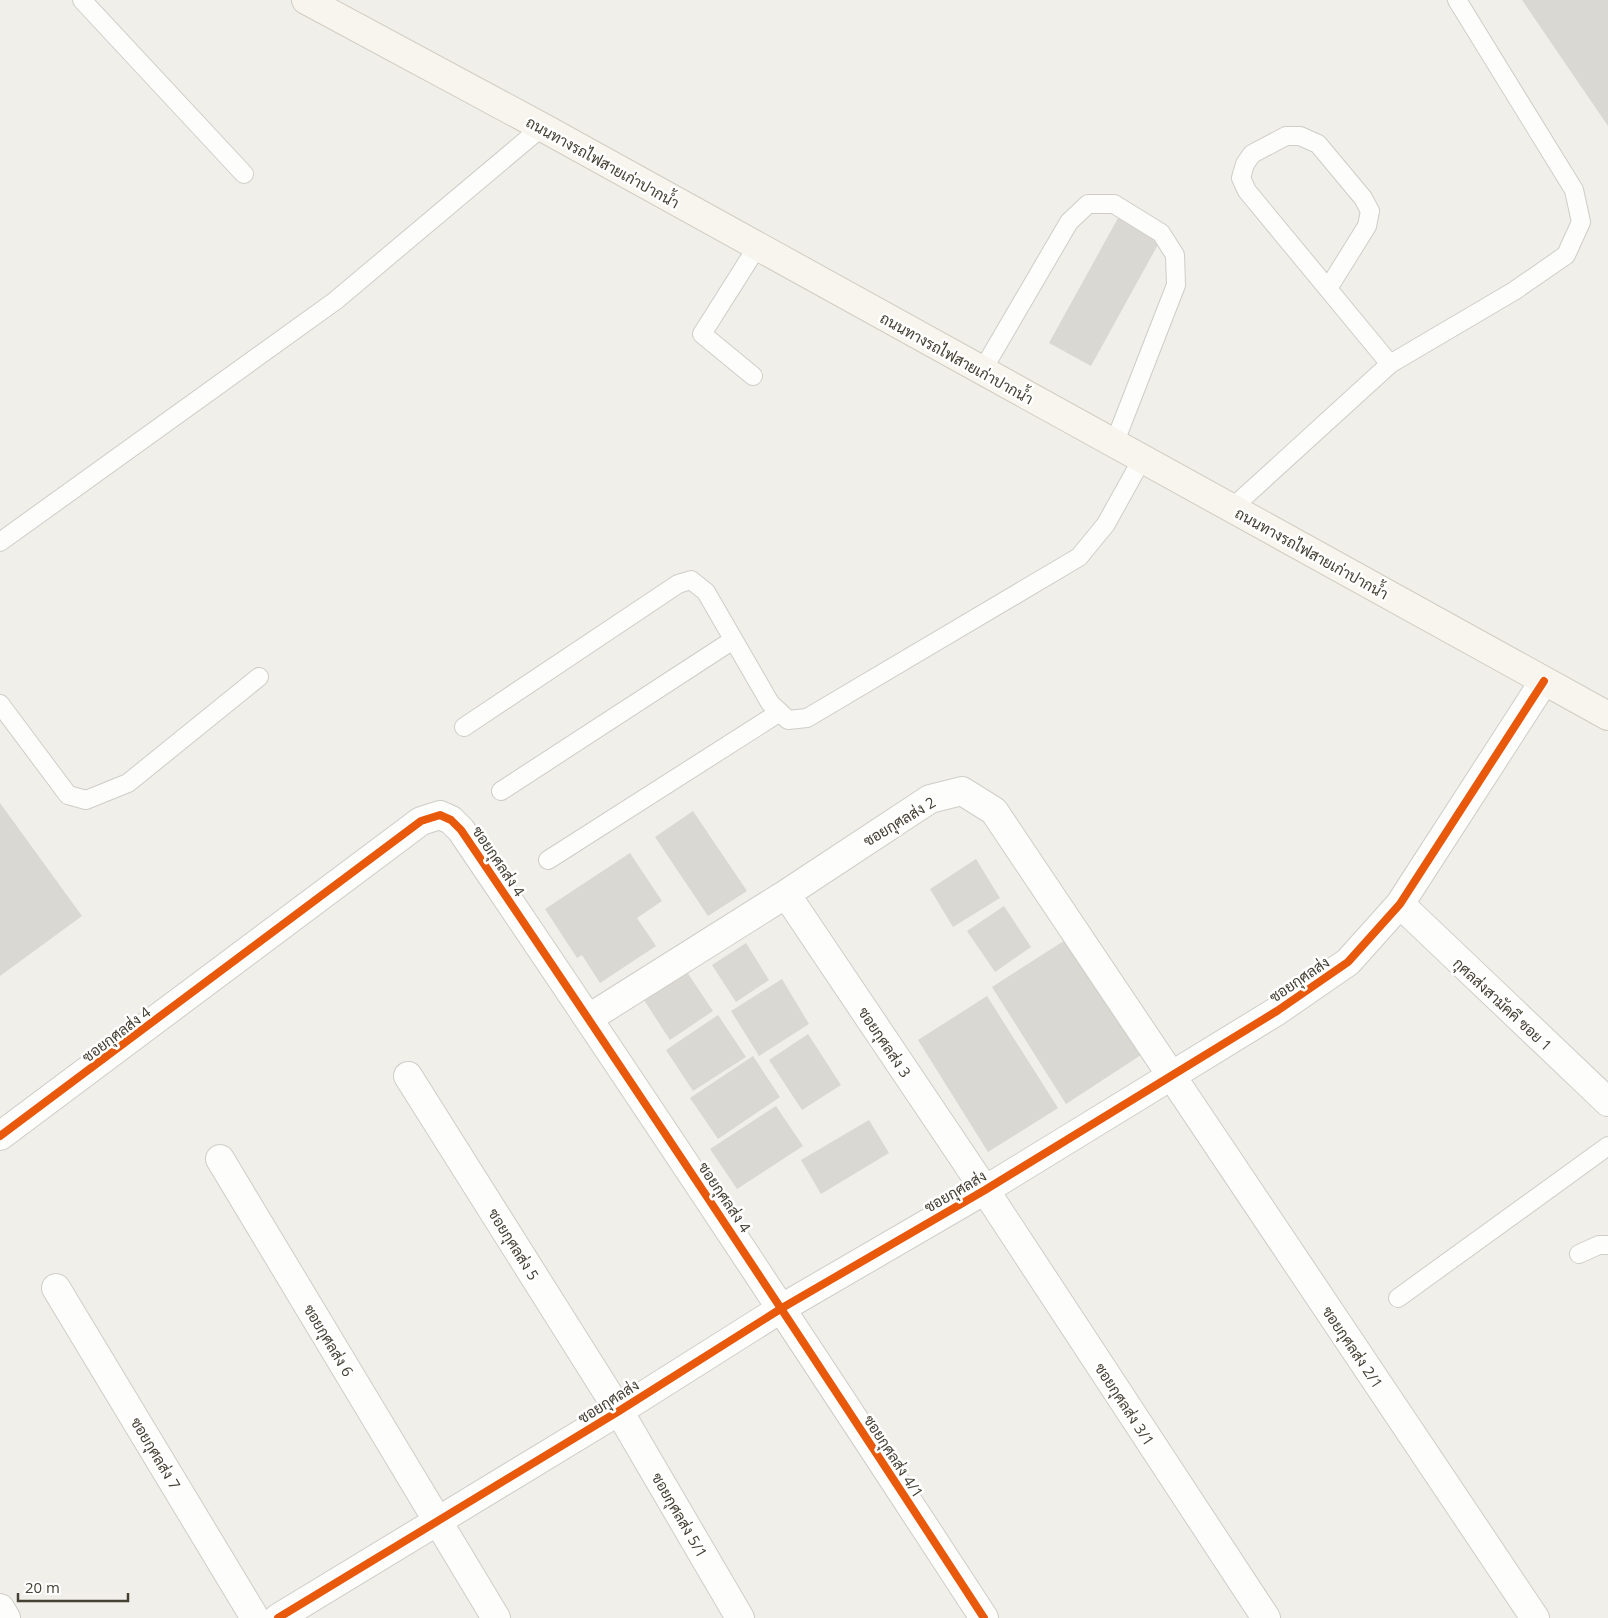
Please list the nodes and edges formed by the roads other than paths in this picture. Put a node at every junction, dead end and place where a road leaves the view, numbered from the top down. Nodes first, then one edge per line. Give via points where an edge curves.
1 (82, 0) edge
2 (306, 0) edge
3 (1457, 0) edge
4 (542, 127) junction
5 (244, 174) dead end
6 (756, 246) junction
7 (1329, 287) junction
8 (1390, 364) junction
9 (982, 371) junction
10 (753, 376) dead end
11 (1114, 444) junction
12 (1142, 459) junction
13 (1231, 508) junction
14 (0, 542) edge
15 (733, 640) junction
16 (259, 677) dead end
17 (1544, 681) junction
18 (0, 704) edge
19 (780, 712) junction
20 (1608, 716) edge
21 (464, 727) dead end
22 (501, 791) dead end
23 (548, 860) dead end
24 (786, 894) junction
25 (1400, 904) junction
26 (589, 1018) junction
27 (408, 1076) dead end
28 (1171, 1076) junction
29 (1608, 1102) edge
30 (0, 1136) edge
31 (1608, 1146) edge
32 (220, 1159) dead end
33 (985, 1190) junction
34 (1608, 1245) edge
35 (1579, 1254) dead end
36 (56, 1288) dead end
37 (1398, 1298) dead end
38 (782, 1308) junction
39 (619, 1411) junction
40 (438, 1520) junction
41 (0, 1608) edge
42 (6, 1618) edge
43 (255, 1618) edge
44 (278, 1618) edge
45 (496, 1618) edge
46 (740, 1618) edge
47 (984, 1618) edge
48 (1266, 1618) edge
49 (1535, 1618) edge

1 - 5 lane
2 - 4 main road, ถนนทางรถไฟสายเก่าปากน้ำ
3 - 8 lane via 1574,190 1581,222 1566,255 1514,292
4 - 6 main road, ถนนทางรถไฟสายเก่าปากน้ำ
4 - 14 lane via 335,301
6 - 9 main road, ถนนทางรถไฟสายเก่าปากน้ำ
6 - 10 lane via 702,334
7 - 7 lane via 1246,190 1241,178 1252,154 1286,136 1300,136 1318,144 1370,211 1367,226
7 - 8 lane
8 - 13 lane
9 - 11 main road, ถนนทางรถไฟสายเก่าปากน้ำ
9 - 11 lane via 1069,222 1088,204 1114,204 1161,233 1175,255 1176,285
11 - 12 main road, ถนนทางรถไฟสายเก่าปากน้ำ
12 - 13 main road, ถนนทางรถไฟสายเก่าปากน้ำ
12 - 19 lane via 1106,524 1079,557 807,718 788,720
13 - 17 main road, ถนนทางรถไฟสายเก่าปากน้ำ
15 - 19 lane via 770,703
15 - 21 lane via 706,592 691,580 678,584
15 - 22 lane
16 - 18 lane via 128,783 86,800 68,795
17 - 20 main road, ถนนทางรถไฟสายเก่าปากน้ำ
17 - 25 street, ซอยกุศลส่ง
19 - 23 lane
24 - 26 street, ซอยกุศลส่ง 2
24 - 28 street, ซอยกุศลส่ง 2 via 930,799 962,791 994,811
24 - 33 street, ซอยกุศลส่ง 3
25 - 28 street, ซอยกุศลส่ง via 1348,962 1277,1011
25 - 29 street, กุศลส่งสามัคคี ซอย 1
26 - 30 street, ซอยกุศลส่ง 4 via 461,830 451,820 440,815 432,816 421,821
26 - 38 street, ซอยกุศลส่ง 4
27 - 39 street, ซอยกุศลส่ง 5
28 - 33 street, ซอยกุศลส่ง
28 - 49 street, ซอยกุศลส่ง 2/1
31 - 37 lane
32 - 40 street, ซอยกุศลส่ง 6
33 - 38 street, ซอยกุศลส่ง
33 - 48 street, ซอยกุศลส่ง 3/1
34 - 35 lane via 1599,1245
36 - 43 street, ซอยกุศลส่ง 7
38 - 39 street, ซอยกุศลส่ง
38 - 47 street, ซอยกุศลส่ง 4/1
39 - 40 street, ซอยกุศลส่ง
39 - 46 street, ซอยกุศลส่ง 5/1
40 - 44 street, ซอยกุศลส่ง
40 - 45 street, ซอยกุศลส่ง 6
41 - 42 street

